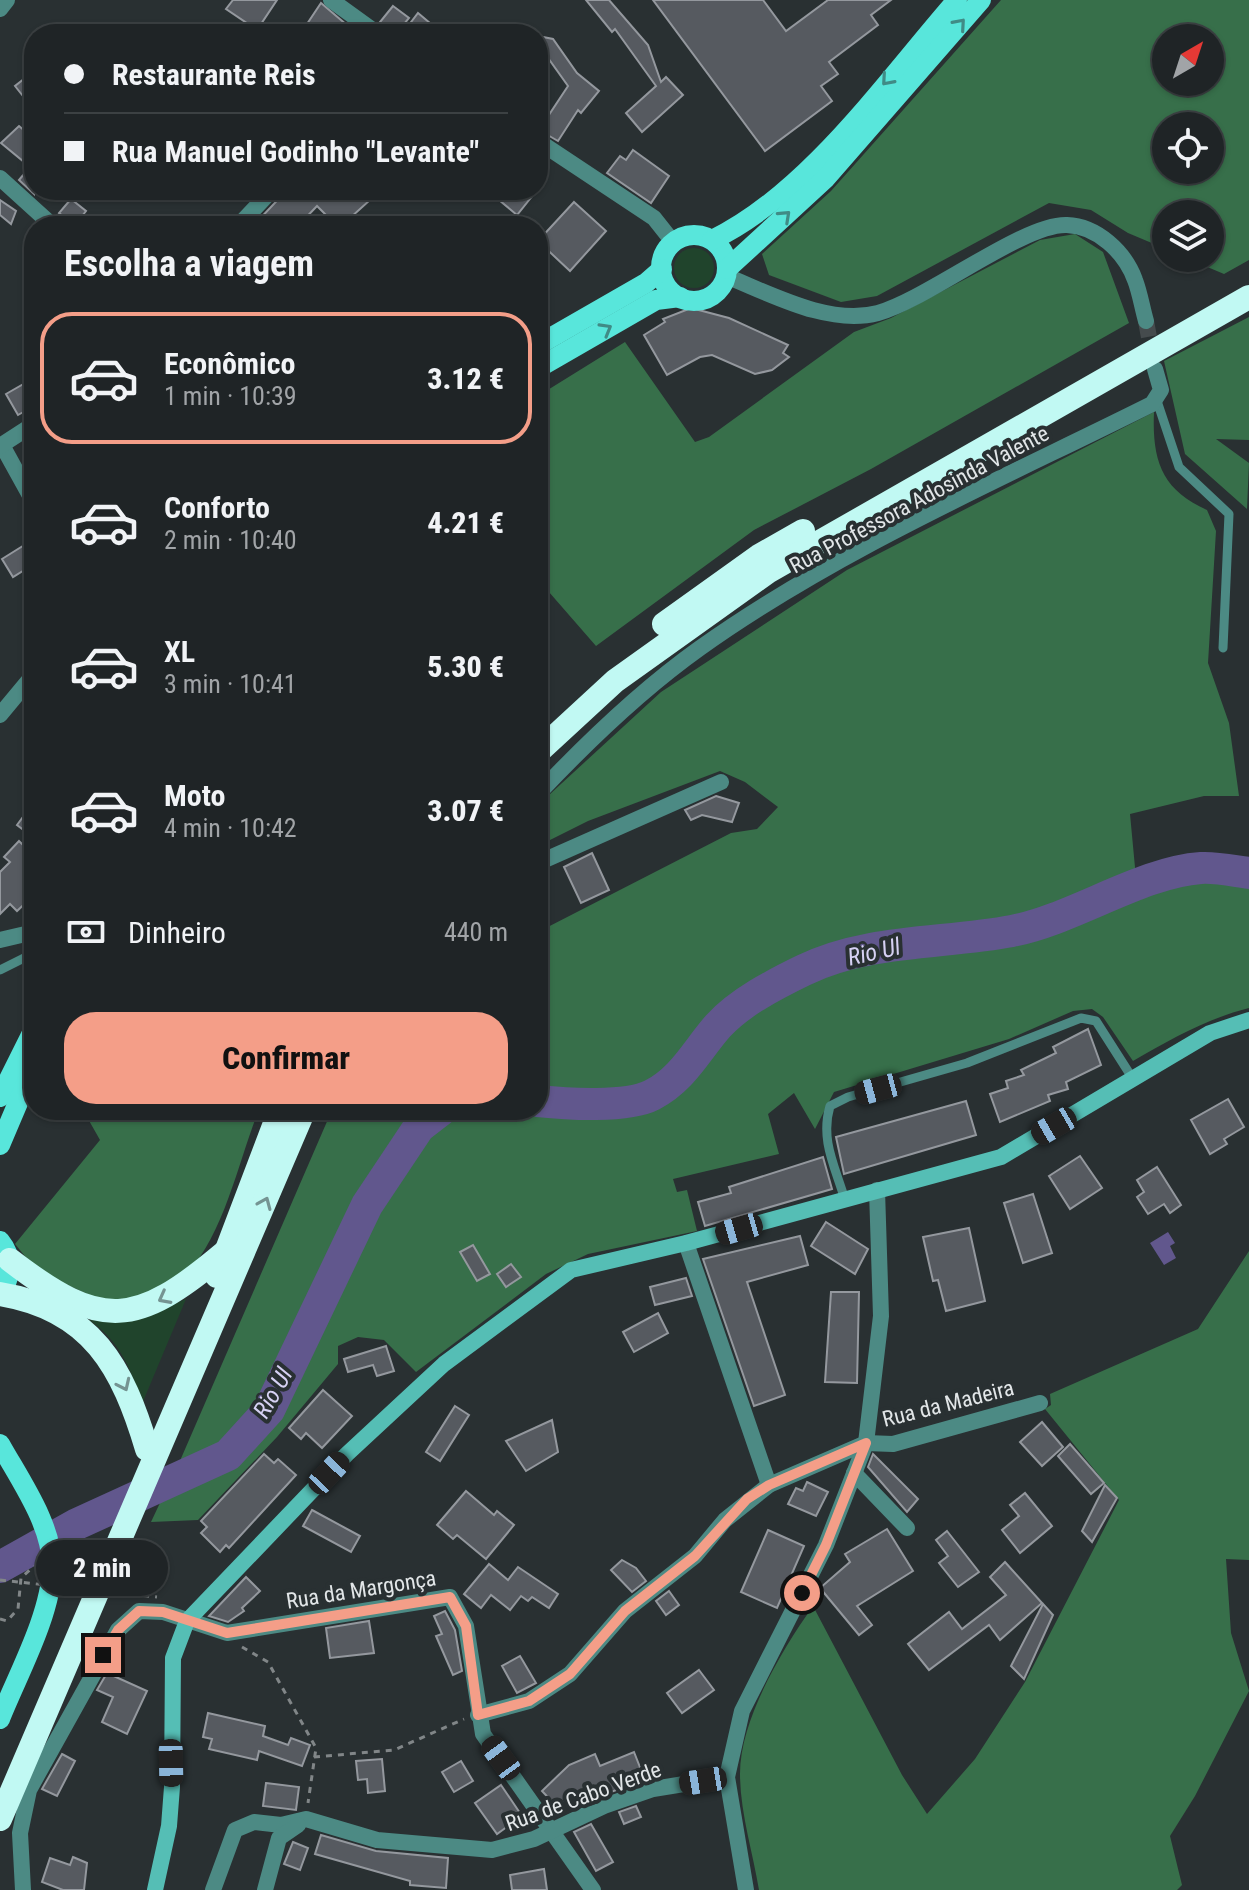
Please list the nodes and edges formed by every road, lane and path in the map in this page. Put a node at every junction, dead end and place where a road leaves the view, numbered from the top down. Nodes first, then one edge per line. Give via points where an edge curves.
1 (331, 0) edge
2 (957, 0) edge
3 (981, 0) edge
4 (364, 24) edge
5 (548, 148) edge
6 (0, 178) edge
7 (24, 200) edge
8 (24, 200) edge
9 (263, 200) edge
10 (42, 216) edge
11 (247, 216) edge
12 (712, 240) junction
13 (673, 242) junction
14 (662, 269) junction
15 (727, 273) junction
16 (1249, 283) edge
17 (680, 297) junction
18 (1249, 297) edge
19 (1146, 321) tunnel mouth
20 (548, 339) edge
21 (548, 362) edge
22 (1155, 369) tunnel mouth
23 (1156, 398) junction
24 (24, 431) edge
25 (1, 446) edge
26 (24, 486) edge
27 (1223, 648) dead end
28 (24, 686) edge
29 (0, 715) edge
30 (548, 725) edge
31 (548, 743) edge
32 (721, 782) dead end
33 (548, 784) edge
34 (548, 859) edge
35 (24, 934) edge
36 (0, 940) edge
37 (24, 958) edge
38 (0, 970) edge
39 (1249, 1020) edge
40 (24, 1049) edge
41 (1133, 1079) junction
42 (24, 1089) edge
43 (0, 1097) edge
44 (276, 1120) edge
45 (300, 1120) edge
46 (0, 1145) edge
47 (877, 1190) junction
48 (845, 1200) junction
49 (686, 1243) junction
50 (5, 1250) edge
51 (226, 1252) junction
52 (0, 1293) edge
53 (1040, 1403) dead end
54 (866, 1443) junction
55 (0, 1444) edge
56 (152, 1452) junction
57 (854, 1473) junction
58 (769, 1485) junction
59 (907, 1528) dead end
60 (106, 1557) junction
61 (52, 1564) junction
62 (0, 1580) edge
63 (157, 1597) dead end
64 (0, 1619) edge
65 (187, 1621) junction
66 (227, 1633) junction
67 (478, 1715) junction
68 (0, 1719) edge
69 (314, 1757) junction
70 (727, 1777) junction
71 (0, 1790) edge
72 (0, 1819) edge
73 (306, 1819) junction
74 (553, 1829) junction
75 (23, 1890) edge
76 (155, 1890) edge
77 (213, 1890) edge
78 (265, 1890) edge
79 (593, 1890) edge
80 (746, 1890) edge

1 - 4 street
2 -> 12 main road via 811,168 744,225
15 -> 3 main road via 825,179
5 - 13 street via 654,218
6 - 7 street
8 - 10 street
9 - 11 street
12 - 13 main road via 692,235
12 - 15 main road via 725,256
13 - 14 main road
14 - 17 main road via 666,284
14 - 20 main road
15 - 17 main road via 708,297
15 - 19 street via 844,317 879,313 1035,233 1066,224 1093,231 1117,249 1134,277
16 - 30 highway via 759,556 638,643
21 -> 17 main road via 656,300
18 - 31 highway via 769,571 615,681
22 - 23 street via 1161,390
23 - 27 lane via 1179,467 1229,514
23 - 33 street, Rua Professora Adosinda Valente via 863,548 700,648 626,708
24 - 25 street
25 - 26 street
28 - 29 street
32 - 34 street
35 - 36 street
37 - 38 lane
39 - 41 street via 1210,1033
40 - 43 main road
41 - 47 street via 1001,1157
41 - 48 lane via 1096,1021 1081,1018 967,1063 848,1097 830,1106 824,1127
42 - 46 main road
44 - 51 highway
56 -> 45 highway
47 - 48 street
47 - 54 street via 881,1316
48 - 49 street
49 - 58 street
49 - 65 street via 571,1270 444,1364 347,1454
51 -> 50 highway via 157,1303 104,1312 66,1299
50 - 52 main road via 10,1272
51 - 56 highway
52 -> 56 highway via 53,1310 104,1348 125,1383
53 - 54 street, Rua da Madeira via 893,1444
54 - 57 street
54 - 58 street, Rua da Madeira
55 - 61 main road via 33,1504
56 - 60 highway
57 - 59 street
57 - 70 street via 826,1545 742,1711
58 - 67 street, Rua da Madeira via 725,1520 695,1556 625,1611 570,1674 529,1701
60 - 71 highway
60 - 72 highway
61 - 64 path via 35,1566 21,1578 18,1609 7,1621
61 - 68 main road via 44,1610
62 - 63 path, bridge
65 - 66 street, Rua da Margonça
65 - 75 street, Rua da Margonça via 139,1611 118,1630 29,1790 20,1833
65 - 76 street via 173,1658 169,1826
66 - 67 street, Rua da Margonça via 450,1597 466,1626
66 - 69 path via 268,1662 316,1748
67 - 69 path via 394,1750
67 - 74 street, Rua da Margonça via 483,1734
69 - 73 path
70 - 74 street, Rua de Cabo Verde via 653,1789
70 - 80 street
73 - 74 street, Rua de Cabo Verde via 377,1840 492,1850
73 - 77 street, Rua de Cabo Verde via 281,1825 254,1822 235,1830
73 - 78 street via 279,1838
74 - 79 street, Rua da Margonça

